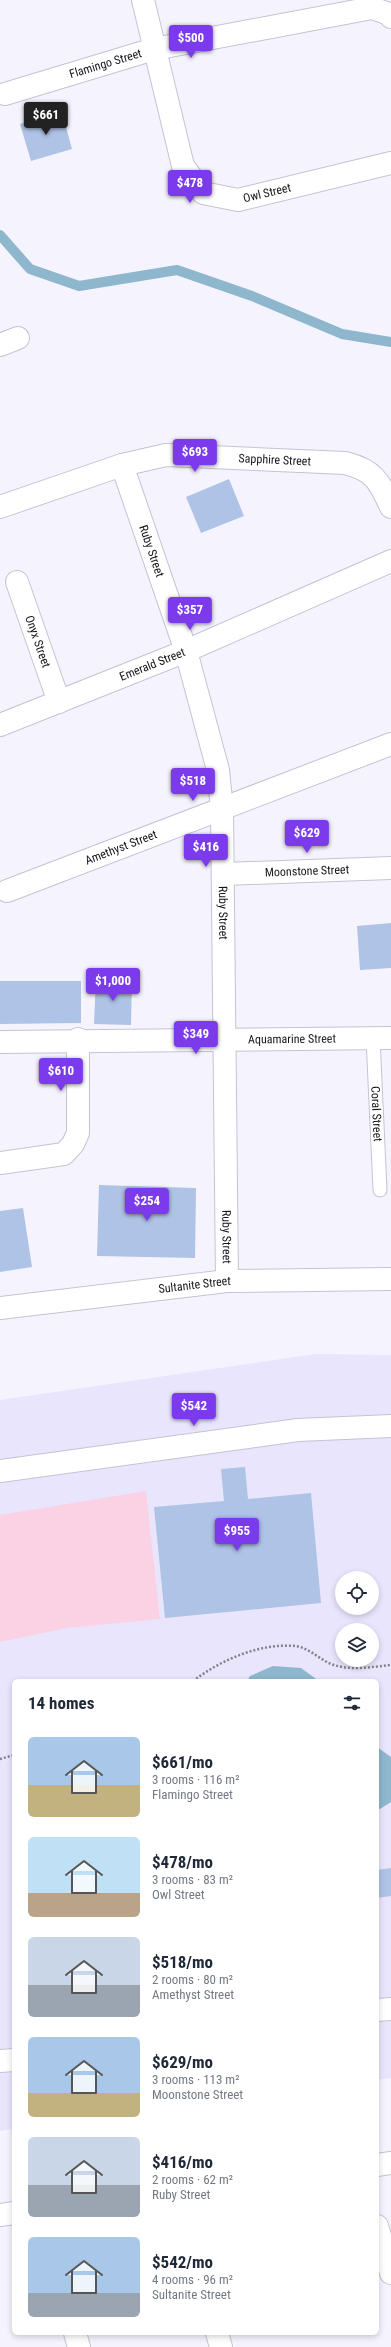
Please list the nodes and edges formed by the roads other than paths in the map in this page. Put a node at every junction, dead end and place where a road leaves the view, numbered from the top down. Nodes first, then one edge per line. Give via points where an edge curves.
1 (143, 0) edge
2 (382, 12) edge
3 (154, 49) junction
4 (5, 94) dead end
5 (391, 162) edge
6 (122, 465) junction
7 (0, 507) edge
8 (391, 507) edge
9 (391, 561) edge
10 (17, 582) dead end
11 (186, 652) junction
12 (59, 702) junction
13 (0, 725) edge
14 (391, 744) edge
15 (222, 810) junction
16 (391, 868) edge
17 (224, 874) junction
18 (7, 891) dead end
19 (225, 1038) junction
20 (382, 1038) edge
21 (78, 1039) junction
22 (0, 1042) edge
23 (0, 1163) edge
24 (380, 1190) dead end
25 (391, 1279) edge
26 (227, 1281) junction
27 (0, 1308) edge
28 (391, 1426) edge
29 (0, 1471) edge
30 (391, 2008) edge
31 (379, 2010) edge
32 (12, 2060) edge
33 (0, 2061) edge
34 (391, 2163) edge
35 (379, 2165) edge
36 (12, 2213) edge
37 (0, 2215) edge
38 (379, 2233) edge
39 (391, 2272) edge
40 (379, 2275) edge
41 (76, 2335) edge
42 (218, 2335) edge
43 (79, 2347) edge
44 (221, 2347) edge

1 - 3 street, Owl Street
2 - 3 street, Flamingo Street
3 - 4 street, Flamingo Street
3 - 5 street, Owl Street via 183,166 203,193 238,200
6 - 7 street, Sapphire Street
6 - 8 street, Sapphire Street via 166,455 345,463 372,474 381,485
6 - 11 street, Ruby Street
9 - 11 street, Emerald Street
10 - 12 street, Onyx Street
11 - 12 street, Emerald Street
11 - 15 street, Ruby Street via 218,770
12 - 13 street, Emerald Street
14 - 15 street, Amethyst Street
15 - 17 street, Ruby Street
15 - 18 street, Amethyst Street
16 - 17 street, Moonstone Street
17 - 19 street, Ruby Street
19 - 20 street, Aquamarine Street
19 - 21 street, Aquamarine Street
19 - 26 street, Ruby Street
20 - 24 lane, Coral Street
21 - 22 street, Aquamarine Street
21 - 23 street via 78,1132 73,1144 64,1154
25 - 26 street, Sultanite Street
26 - 27 street, Sultanite Street
28 - 29 street via 298,1430
30 - 31 street
32 - 33 street
34 - 35 street
36 - 37 street
38 - 39 street
39 - 40 street
41 - 43 street
42 - 44 street

